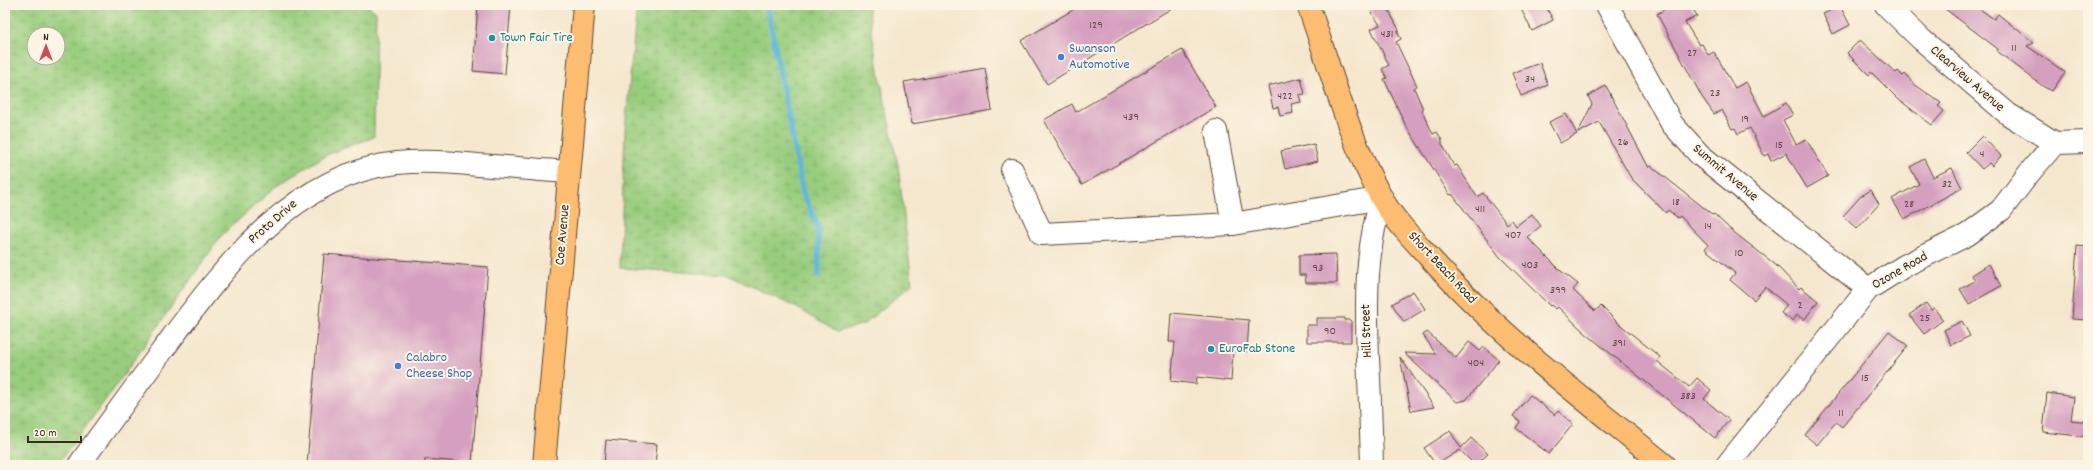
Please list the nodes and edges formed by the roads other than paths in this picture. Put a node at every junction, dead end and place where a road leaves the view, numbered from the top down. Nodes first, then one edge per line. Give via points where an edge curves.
1 (584, 5) edge
2 (1308, 5) edge
3 (1607, 5) edge
4 (1886, 5) edge
5 (1216, 131) dead end
6 (2088, 142) edge
7 (2055, 143) junction
8 (1012, 170) dead end
9 (569, 172) junction
10 (1382, 198) junction
11 (1233, 224) junction
12 (1868, 289) junction
13 (79, 465) edge
14 (544, 465) edge
15 (1372, 465) edge
16 (1665, 465) edge
17 (1727, 465) edge

1 - 9 main road, Coe Avenue
2 - 10 main road, Short Beach Road via 1358,150
3 - 12 street, Summit Avenue via 1672,124 1700,155
4 - 7 street, Clearview Avenue via 1921,39 2008,114
5 - 11 street
6 - 7 street
7 - 12 street, Ozone Road via 2001,210 1967,235 1906,265
8 - 11 street via 1042,234
9 - 13 street, Proto Drive via 437,161 396,163 363,170 302,198 248,243 212,283
9 - 14 main road, Coe Avenue
10 - 11 street
10 - 15 street, Hill Street via 1374,221 1370,246 1366,301
10 - 16 main road, Short Beach Road via 1410,235 1458,288 1536,360
12 - 17 street, Ozone Road

